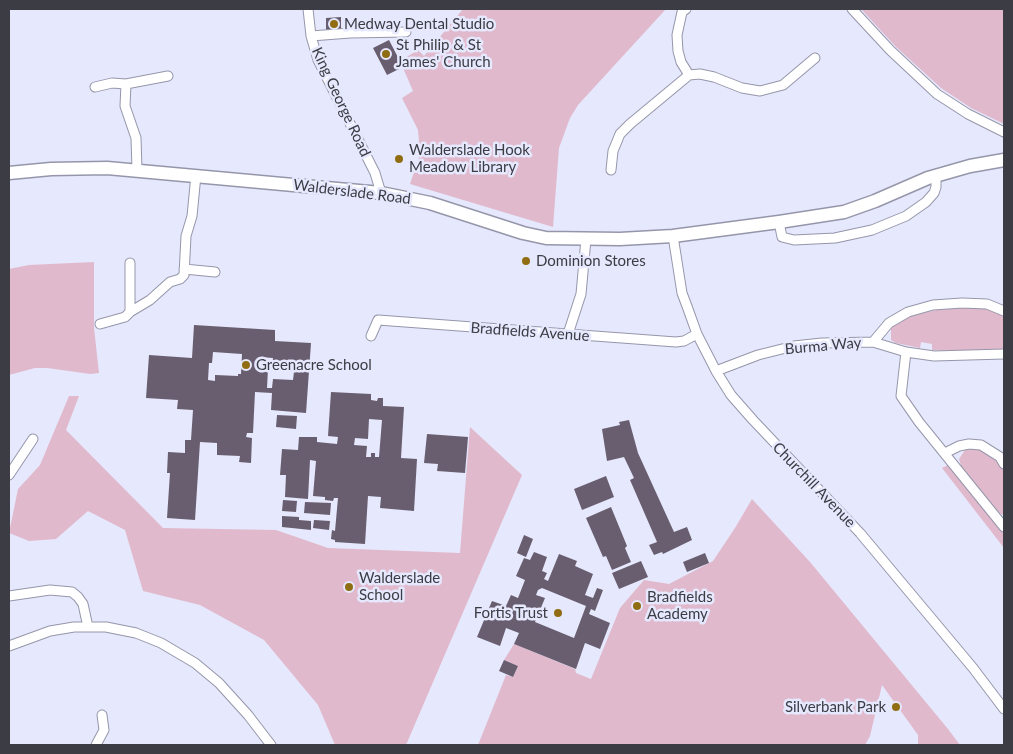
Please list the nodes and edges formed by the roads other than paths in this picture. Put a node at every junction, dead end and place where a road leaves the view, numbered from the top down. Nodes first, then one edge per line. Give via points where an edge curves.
1 (308, 9) edge
2 (686, 9) edge
3 (852, 9) edge
4 (406, 32) dead end
5 (311, 36) junction
6 (815, 58) dead end
7 (689, 74) junction
8 (168, 76) dead end
9 (126, 84) junction
10 (95, 87) dead end
11 (1004, 132) edge
12 (1004, 160) edge
13 (137, 170) junction
14 (611, 170) dead end
15 (9, 173) edge
16 (196, 176) junction
17 (936, 176) junction
18 (381, 193) junction
19 (779, 222) junction
20 (673, 236) junction
21 (586, 239) junction
22 (130, 263) dead end
23 (184, 269) junction
24 (214, 272) dead end
25 (1004, 311) edge
26 (130, 312) junction
27 (100, 324) dead end
28 (568, 334) junction
29 (697, 334) junction
30 (371, 336) dead end
31 (873, 342) junction
32 (906, 352) junction
33 (1004, 354) edge
34 (716, 371) junction
35 (33, 439) dead end
36 (945, 453) junction
37 (1004, 464) edge
38 (9, 475) edge
39 (1004, 527) edge
40 (9, 596) edge
41 (88, 627) junction
42 (9, 646) edge
43 (1004, 709) edge
44 (102, 715) dead end
45 (96, 745) edge
46 (271, 745) edge

1 - 5 street, King George Road
2 - 7 street via 682,12 677,35 681,62
3 - 11 street via 937,94
4 - 5 street
5 - 18 street, King George Road via 318,60 375,172
6 - 7 street via 783,85 760,91 714,77
7 - 14 street via 620,134 613,151
8 - 9 street
9 - 10 street
9 - 13 street via 125,106 136,138
12 - 17 street, Walderslade Road
13 - 15 street, Walderslade Road via 70,168
13 - 16 street, Walderslade Road
16 - 18 street, Walderslade Road
16 - 23 street
17 - 19 street, Walderslade Road via 856,209
17 - 19 street via 934,193 926,202 906,216 872,230 835,238 790,240 782,237
18 - 21 street, Walderslade Road via 430,203 523,234
19 - 20 street, Walderslade Road
20 - 21 street, Walderslade Road
20 - 29 street, Churchill Avenue via 682,293
21 - 28 street via 580,294
22 - 26 street
23 - 24 street
23 - 26 street via 180,279 170,282
25 - 31 street, Burma Way via 986,304 962,303 908,312 889,323
26 - 27 street via 125,317
28 - 29 street, Bradfields Avenue via 676,342
28 - 30 street, Bradfields Avenue via 378,320
29 - 34 street, Churchill Avenue
31 - 32 street, Burma Way
31 - 34 street, Burma Way via 794,346 758,354
32 - 33 street, Burma Way via 934,356
32 - 36 street via 901,396
34 - 43 street, Churchill Avenue via 738,403 860,533
35 - 38 street
36 - 37 street via 959,446 981,445 1000,457
36 - 39 street
40 - 41 street via 50,590 72,592 83,604
41 - 42 street via 50,631
41 - 46 street via 136,633 190,660 219,683
44 - 45 street via 104,730

